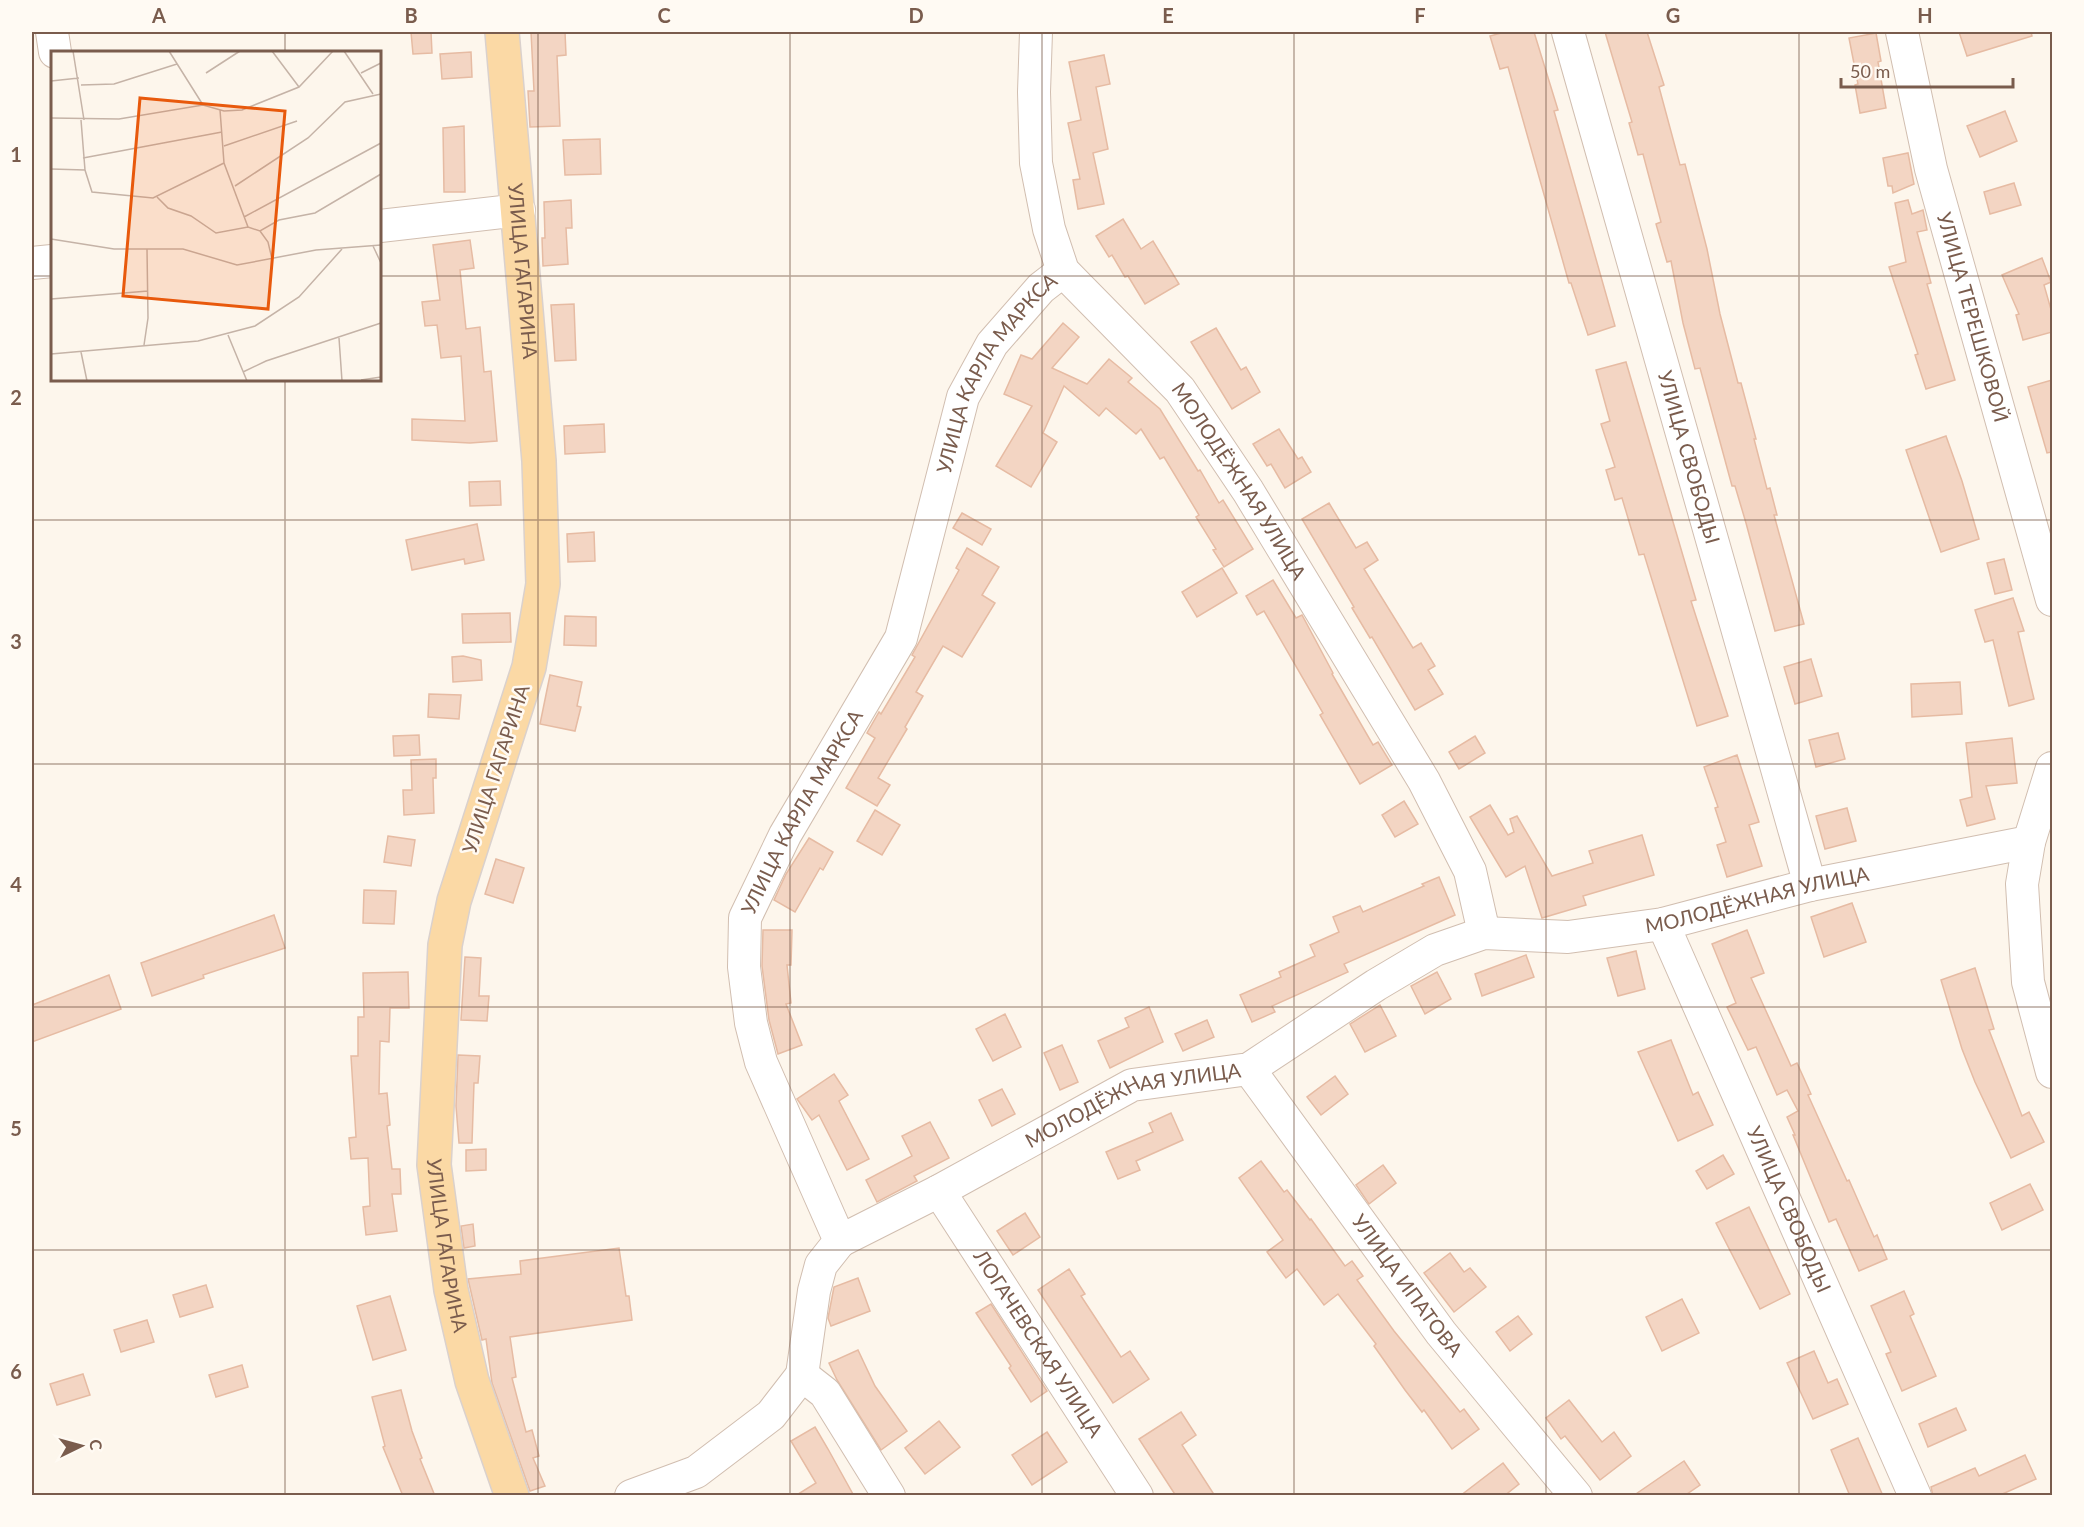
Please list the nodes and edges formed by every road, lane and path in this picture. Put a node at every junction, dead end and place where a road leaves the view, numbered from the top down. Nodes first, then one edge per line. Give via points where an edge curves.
1 (52, 32) edge
2 (502, 32) edge
3 (1036, 32) edge
4 (1568, 32) edge
5 (1902, 32) edge
6 (54, 51) edge
7 (519, 210) junction
8 (381, 226) edge
9 (51, 261) edge
10 (32, 263) edge
11 (1063, 272) junction
12 (2052, 600) edge
13 (2052, 768) edge
14 (2029, 842) junction
15 (1810, 885) junction
16 (1663, 924) junction
17 (1484, 933) junction
18 (1249, 1069) junction
19 (2052, 1072) edge
20 (939, 1191) junction
21 (840, 1241) junction
22 (802, 1375) junction
23 (512, 1496) edge
24 (631, 1496) edge
25 (889, 1496) edge
26 (1137, 1496) edge
27 (1576, 1496) edge
28 (1915, 1496) edge

1 - 6 street
2 - 7 main road, УЛИЦА ГАГАРИНА
3 - 11 street, МОЛОДЁЖНАЯ УЛИЦА via 1036,163 1049,229
4 - 15 street, УЛИЦА СВОБОДЫ
5 - 12 street, УЛИЦА ТЕРЕШКОВОЙ via 1932,169
7 - 8 street
7 - 23 main road, УЛИЦА ГАГАРИНА via 539,461 543,584 529,667 454,901 445,945 434,1165 451,1290 472,1381
9 - 10 street
11 - 17 street, МОЛОДЁЖНАЯ УЛИЦА via 1180,390 1248,491 1424,781 1470,871
11 - 21 street, УЛИЦА КАРЛА МАРКСА via 1041,288 992,344 963,397 901,638 785,835 745,918 744,967 761,1062
13 - 14 street
14 - 15 street, МОЛОДЁЖНАЯ УЛИЦА
14 - 19 street via 2022,884 2028,982
15 - 16 street, МОЛОДЁЖНАЯ УЛИЦА
16 - 17 street, МОЛОДЁЖНАЯ УЛИЦА via 1568,937
16 - 28 street, УЛИЦА СВОБОДЫ
17 - 18 street, МОЛОДЁЖНАЯ УЛИЦА via 1435,950
18 - 20 street, МОЛОДЁЖНАЯ УЛИЦА via 1132,1085
18 - 27 street, УЛИЦА ИПАТОВА via 1440,1333
20 - 21 street, МОЛОДЁЖНАЯ УЛИЦА
20 - 26 street, ЛОГАЧЕВСКАЯ УЛИЦА
21 - 22 street via 821,1265
22 - 24 street via 771,1415 696,1472
22 - 25 street via 825,1393

